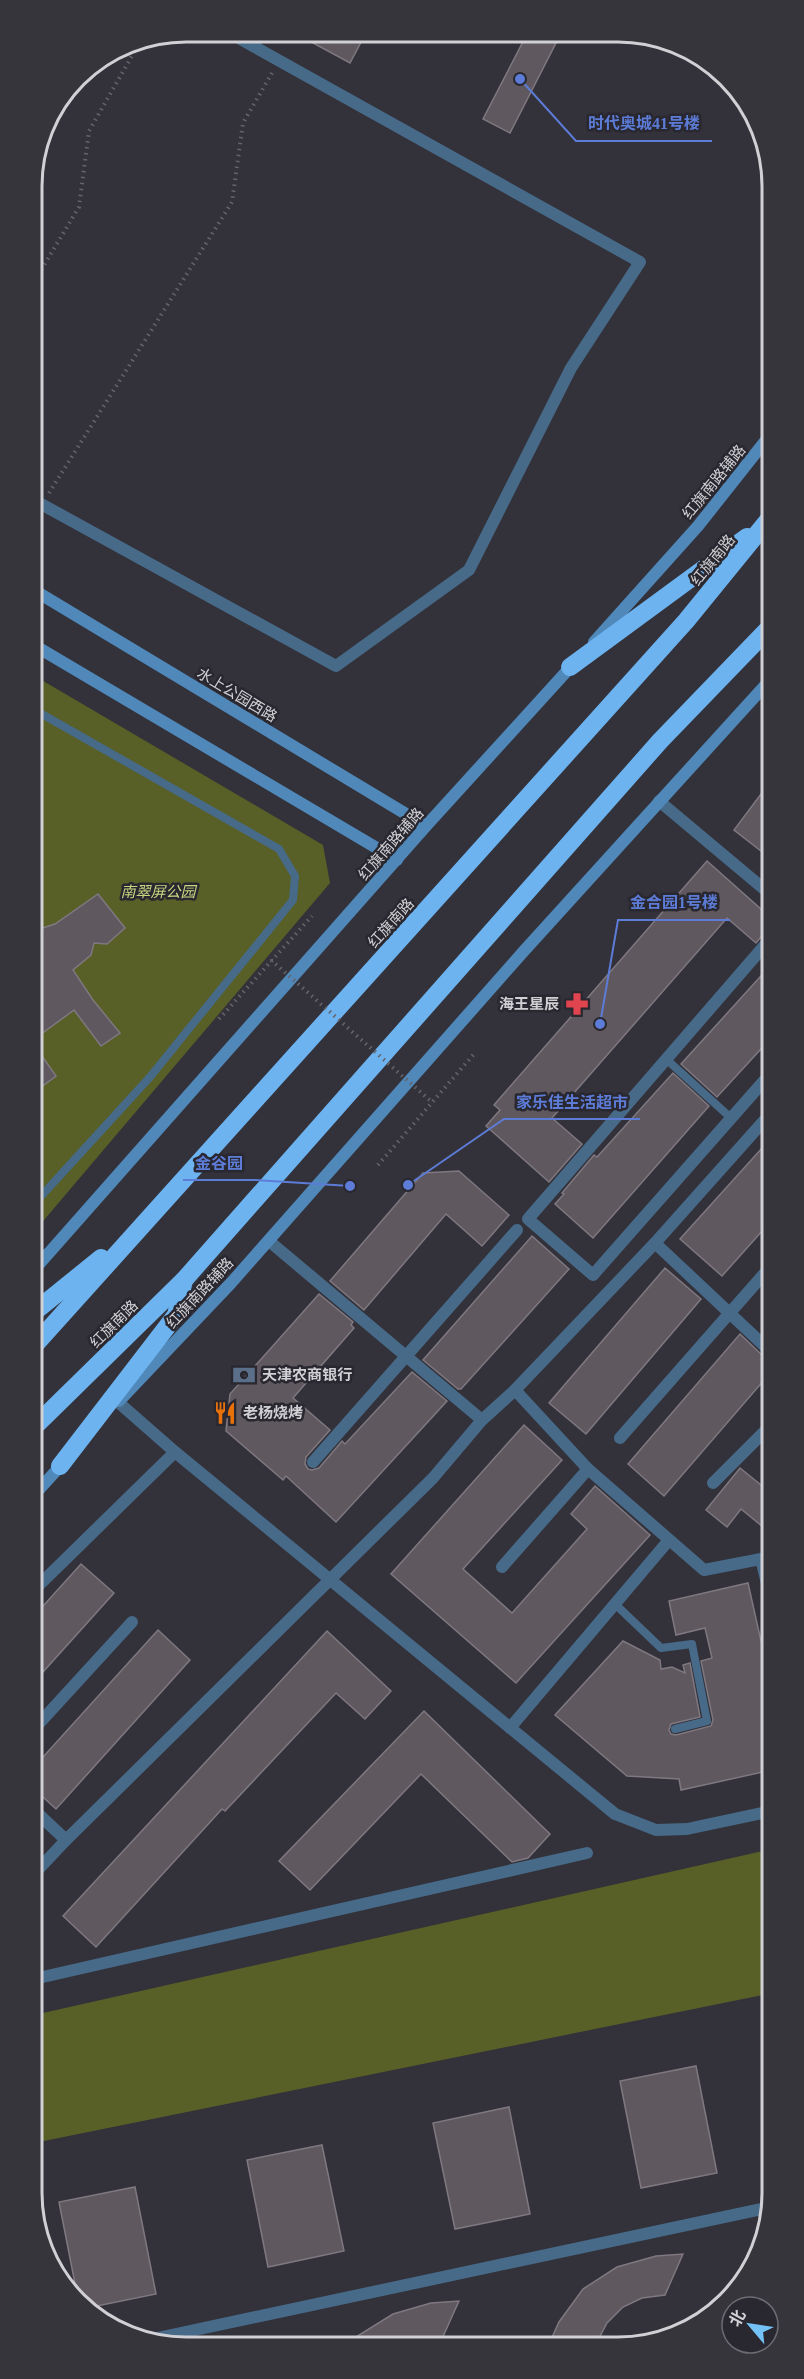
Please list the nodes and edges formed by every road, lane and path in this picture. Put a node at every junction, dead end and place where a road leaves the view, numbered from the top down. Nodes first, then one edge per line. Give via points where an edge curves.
1 (247, 42) edge
2 (256, 42) edge
3 (254, 46) junction
4 (134, 52) edge
5 (279, 60) junction
6 (42, 268) edge
7 (762, 445) edge
8 (42, 493) edge
9 (42, 504) edge
10 (762, 525) edge
11 (762, 529) edge
12 (42, 595) edge
13 (762, 635) edge
14 (42, 650) edge
15 (570, 667) junction
16 (762, 689) edge
17 (42, 714) edge
18 (659, 801) junction
19 (426, 826) junction
20 (398, 860) junction
21 (762, 887) edge
22 (312, 916) dead end
23 (762, 948) edge
24 (271, 960) junction
25 (219, 1019) dead end
26 (474, 1054) dead end
27 (666, 1059) junction
28 (762, 1083) edge
29 (433, 1103) junction
30 (731, 1118) junction
31 (762, 1123) edge
32 (378, 1165) dead end
33 (42, 1195) edge
34 (142, 1225) junction
35 (517, 1230) dead end
36 (268, 1240) junction
37 (654, 1243) junction
38 (42, 1253) edge
39 (46, 1256) junction
40 (42, 1261) edge
41 (762, 1276) edge
42 (184, 1280) junction
43 (42, 1306) edge
44 (730, 1313) junction
45 (42, 1337) edge
46 (762, 1343) edge
47 (406, 1356) junction
48 (515, 1390) junction
49 (118, 1402) junction
50 (42, 1419) edge
51 (482, 1420) junction
52 (762, 1434) edge
53 (620, 1438) dead end
54 (175, 1452) junction
55 (313, 1462) dead end
56 (60, 1466) junction
57 (588, 1469) junction
58 (713, 1483) dead end
59 (42, 1487) edge
60 (669, 1540) junction
61 (762, 1559) edge
62 (502, 1567) dead end
63 (329, 1579) junction
64 (42, 1582) edge
65 (615, 1604) junction
66 (132, 1622) dead end
67 (42, 1720) edge
68 (510, 1728) junction
69 (675, 1729) dead end
70 (762, 1813) edge
71 (42, 1818) edge
72 (66, 1840) junction
73 (587, 1853) dead end
74 (42, 1866) edge
75 (42, 1977) edge
76 (761, 2209) edge
77 (167, 2336) edge

1 - 3 street
2 - 3 street
3 - 5 street
4 - 6 path via 89,131 79,207
5 - 8 path via 243,123 232,202
5 - 9 street via 640,262 572,368 469,570 336,666
7 - 15 main road, 红旗南路辅路 via 699,526
10 - 15 highway
11 - 34 highway, 红旗南路 via 679,630
12 - 19 main road, 水上公园西路
13 - 42 highway, 红旗南路 via 652,750
14 - 20 main road
15 - 19 main road, 红旗南路辅路
16 - 18 main road, 红旗南路辅路
17 - 33 lane via 279,849 295,876 293,900 150,1077
18 - 21 street
18 - 36 main road, 红旗南路辅路
19 - 20 main road, 红旗南路辅路
20 - 39 main road, 红旗南路辅路
22 - 24 path
23 - 27 street
24 - 25 path
24 - 29 path, bridge
26 - 29 path
27 - 30 lane
27 - 30 street via 528,1219 593,1275
28 - 30 street
29 - 32 path
31 - 37 street
34 - 43 highway
34 - 45 highway, 红旗南路
35 - 47 street
36 - 47 street
36 - 49 main road, 红旗南路辅路
37 - 44 street
37 - 48 street
38 - 39 lane
39 - 40 main road, 红旗南路辅路
41 - 44 street
42 - 50 highway, 红旗南路
42 - 56 highway via 176,1315
44 - 46 street
44 - 53 street
47 - 51 street
47 - 55 street
48 - 51 street
48 - 57 street
49 - 54 street
49 - 56 main road, 红旗南路辅路
51 - 63 street via 432,1478
52 - 58 street
54 - 63 street
54 - 64 street
56 - 59 main road, 红旗南路辅路
57 - 60 street
57 - 62 street
60 - 61 street via 704,1570
60 - 65 street
63 - 68 street
63 - 72 street
65 - 68 street
65 - 69 lane via 662,1648 692,1644 707,1721
66 - 67 street
68 - 70 street via 615,1814 656,1830 687,1829
71 - 72 street
72 - 74 street
73 - 75 street
76 - 77 street

